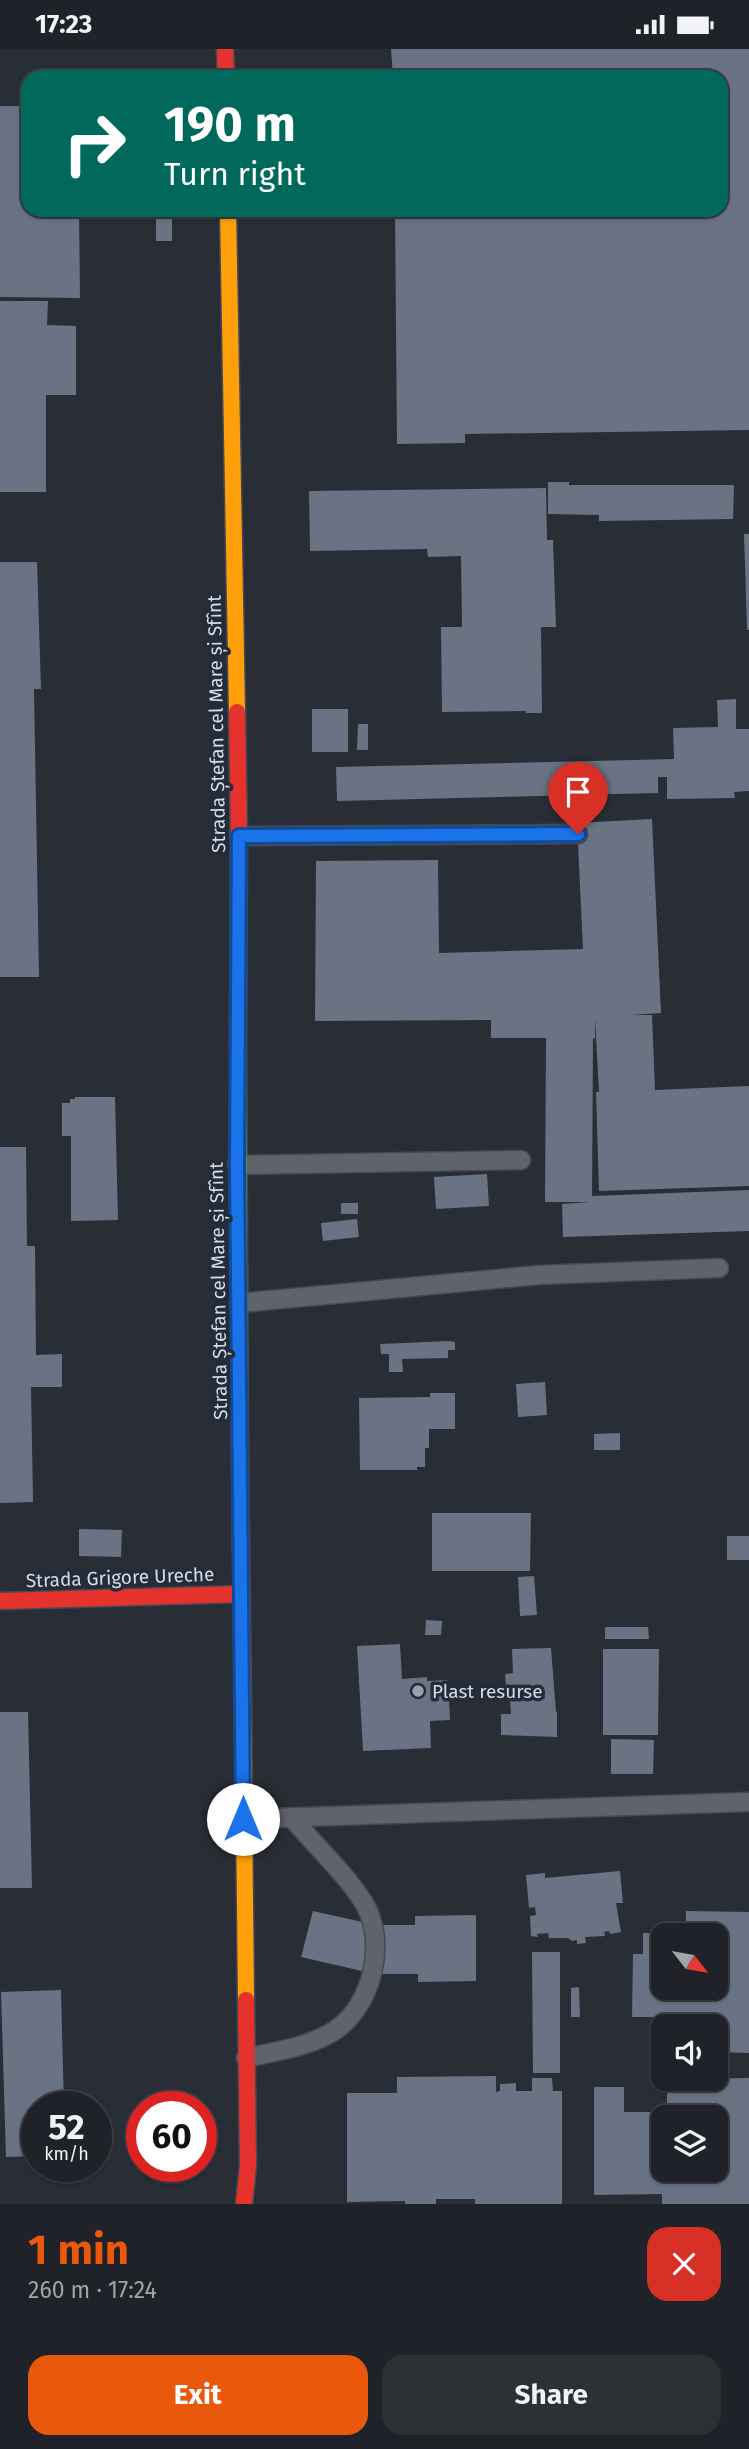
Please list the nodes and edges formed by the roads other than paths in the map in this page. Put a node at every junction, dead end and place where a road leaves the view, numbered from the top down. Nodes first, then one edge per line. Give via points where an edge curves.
1 (225, 49) edge
2 (226, 70) edge
3 (228, 217) edge
4 (578, 834) dead end
5 (239, 836) junction
6 (521, 1160) dead end
7 (237, 1165) junction
8 (719, 1268) dead end
9 (239, 1303) junction
10 (242, 1594) junction
11 (0, 1601) edge
12 (749, 1802) edge
13 (291, 1817) junction
14 (243, 1819) junction
15 (246, 2058) junction
16 (244, 2204) edge

1 - 2 main road
3 - 5 main road, Strada Ștefan cel Mare și Sfînt
4 - 5 lane
5 - 7 main road, Strada Ștefan cel Mare și Sfînt
6 - 7 lane
7 - 9 main road, Strada Ștefan cel Mare și Sfînt
8 - 9 lane via 539,1275
9 - 10 main road, Strada Ștefan cel Mare și Sfînt
10 - 11 main road, Strada Grigore Ureche
10 - 14 main road, Strada Ștefan cel Mare și Sfînt
12 - 13 lane
13 - 14 lane
13 - 15 lane via 365,1903 376,1947 375,1966 356,2008 338,2028 313,2042
14 - 15 main road, Strada Ștefan cel Mare și Sfînt
15 - 16 main road, Strada Ștefan cel Mare și Sfînt

